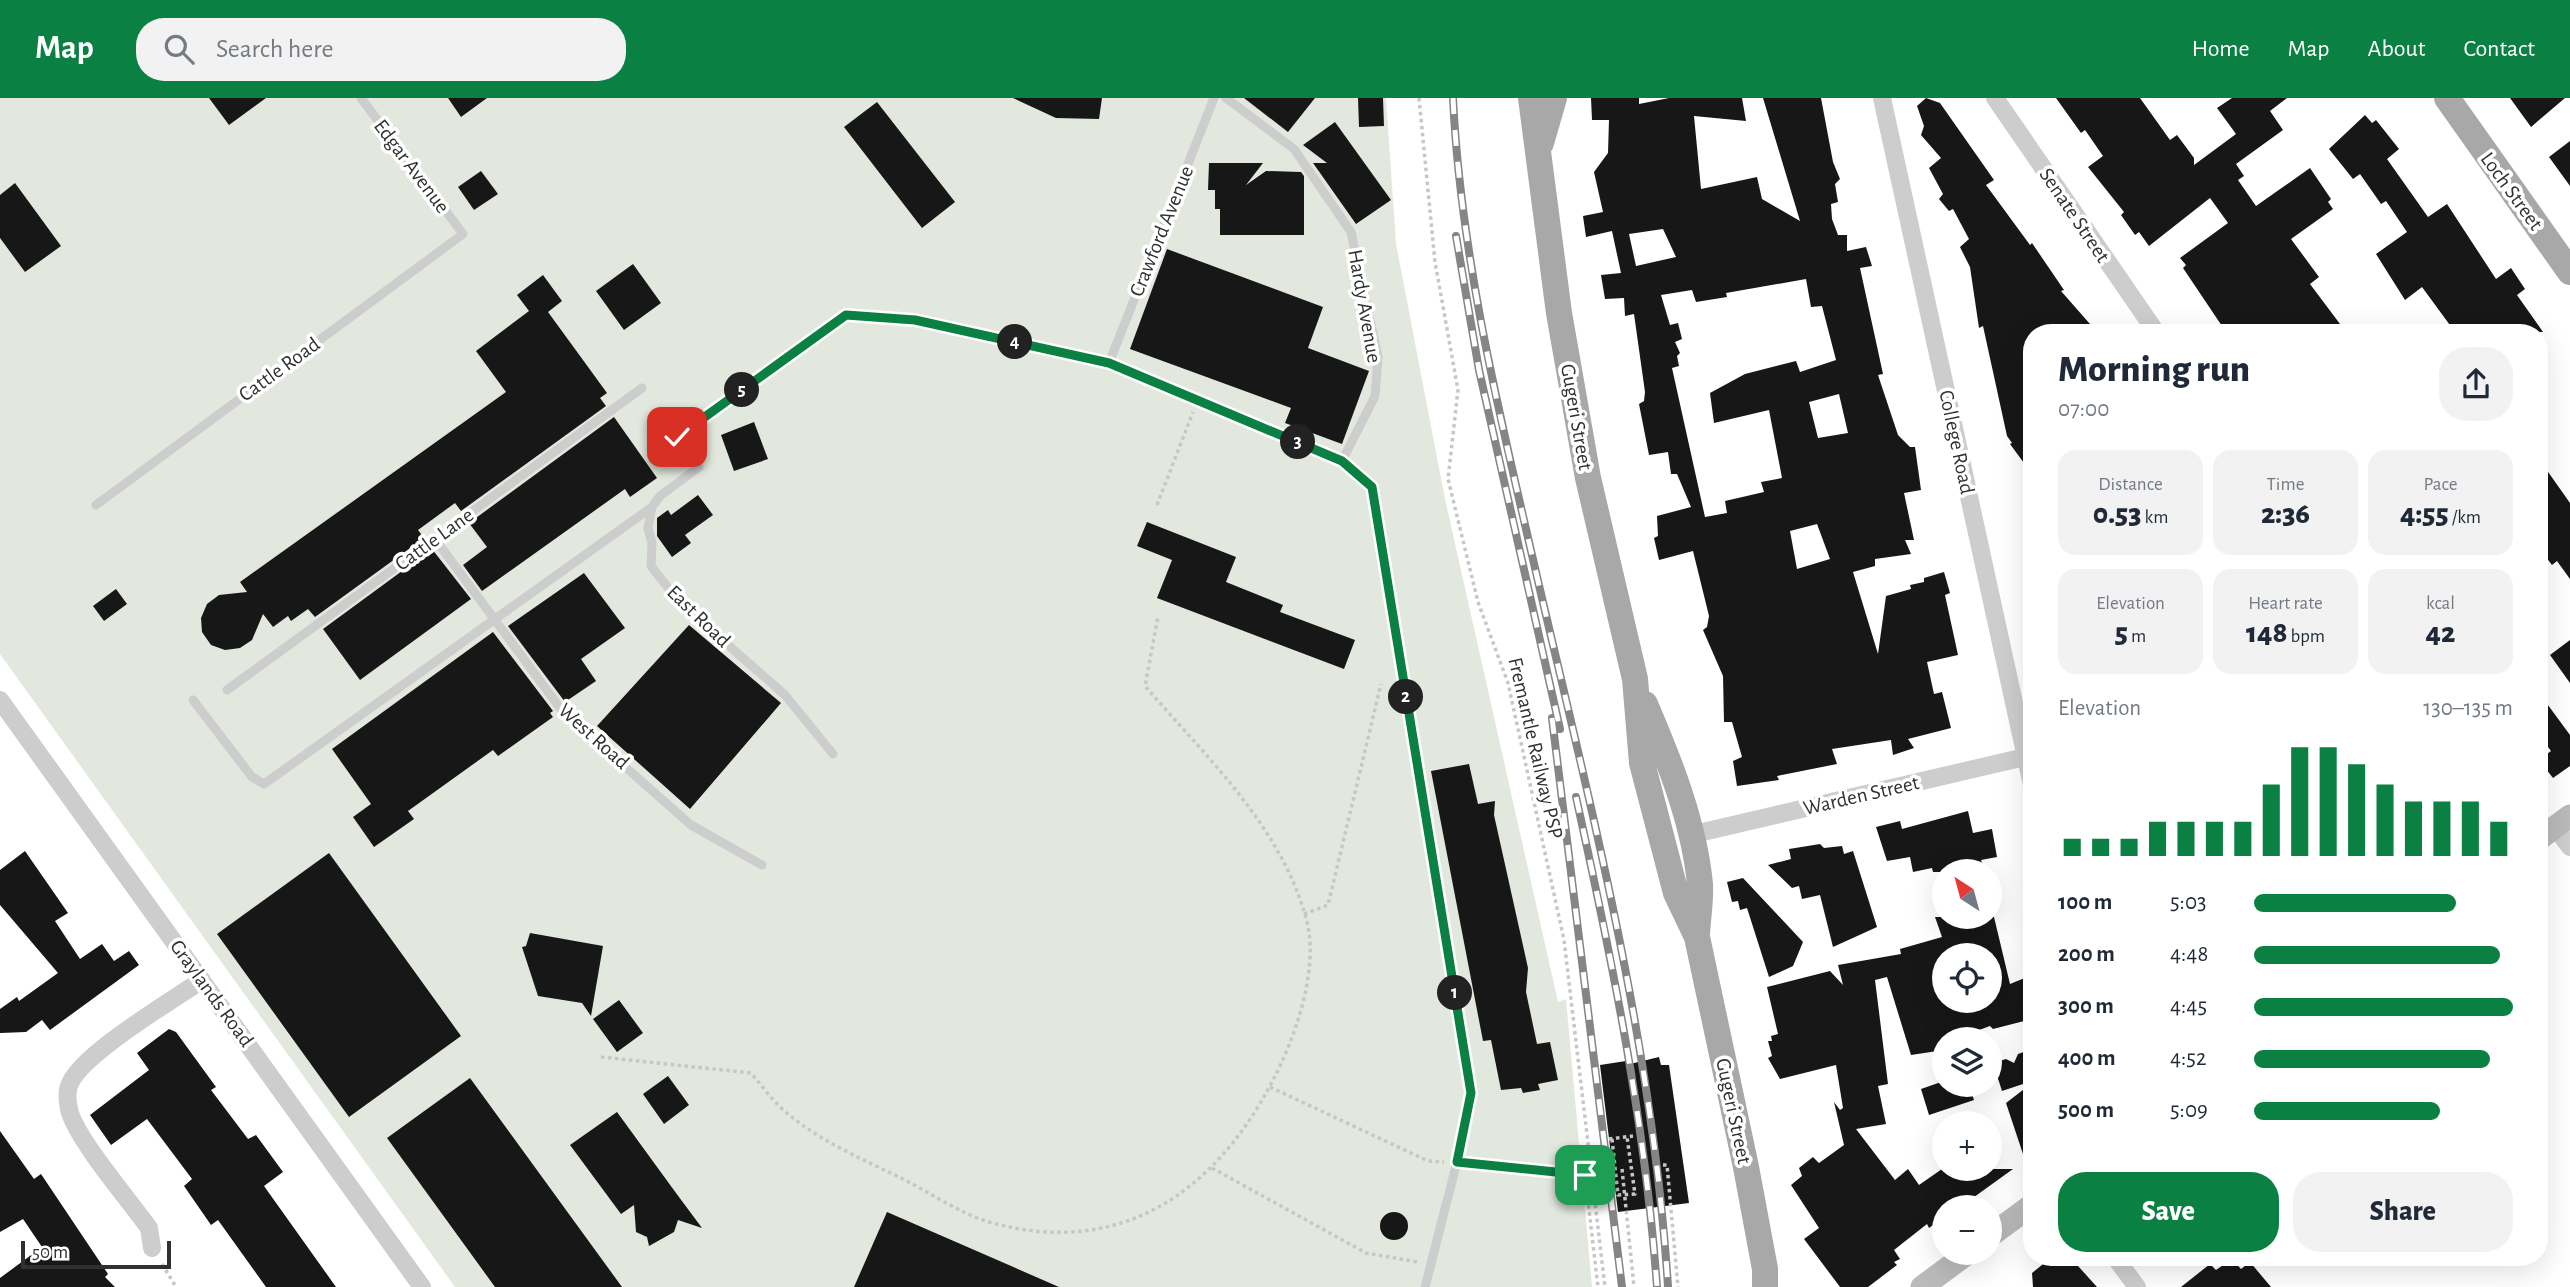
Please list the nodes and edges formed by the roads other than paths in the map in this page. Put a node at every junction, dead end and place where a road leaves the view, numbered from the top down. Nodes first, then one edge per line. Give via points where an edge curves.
1 (361, 98) edge
2 (1213, 98) edge
3 (1226, 98) edge
4 (1531, 98) edge
5 (1554, 98) edge
6 (1882, 98) edge
7 (1995, 98) edge
8 (2448, 102) edge
9 (1539, 151) junction
10 (463, 234) joint
11 (2570, 272) edge
12 (2150, 324) edge
13 (1109, 363) junction
14 (642, 388) dead end
15 (677, 437) dead end
16 (1342, 461) junction
17 (699, 467) dead end
18 (96, 505) dead end
19 (652, 507) junction
20 (435, 539) junction
21 (494, 622) junction
22 (1635, 679) junction
23 (227, 690) dead end
24 (193, 699) dead end
25 (3, 712) edge
26 (2023, 728) edge
27 (833, 754) dead end
28 (2023, 756) edge
29 (2555, 827) edge
30 (1690, 835) junction
31 (2570, 847) edge
32 (762, 865) dead end
33 (1697, 937) junction
34 (202, 979) junction
35 (2023, 1212) edge
36 (2002, 1227) edge
37 (152, 1248) road end
38 (1952, 1265) edge
39 (2121, 1266) edge
40 (422, 1287) edge
41 (1425, 1287) edge
42 (1765, 1287) edge
43 (1922, 1287) edge
44 (2137, 1287) edge

1 - 10 lane, Edgar Avenue
2 - 13 lane, Crawford Avenue
3 - 16 lane, Hardy Avenue via 1294,149 1351,232 1378,356 1375,396
4 - 9 main road, Gugeri Street
5 - 9 main road, Gugeri Street
6 - 26 street, College Road
7 - 12 street, Senate Street
8 - 11 main road, Loch Street
9 - 22 main road, Gugeri Street via 1559,313 1588,478
10 - 18 lane, Cattle Road
13 - 15 lane via 915,320 846,315
13 - 16 lane
14 - 20 lane, Cattle Lane
16 - 41 lane via 1372,487 1471,1093
17 - 19 lane
19 - 21 lane
19 - 27 lane, East Road via 648,528 651,566 680,603 785,695
20 - 21 lane, West Road
20 - 23 lane, Cattle Lane
21 - 24 lane via 264,784 251,776
21 - 32 lane, West Road via 563,712 691,825
22 - 30 main road, Gugeri Street via 1667,755
22 - 33 main road, Gugeri Street via 1642,763 1676,893
25 - 34 street, Graylands Road
28 - 30 street, Warden Street
29 - 31 street
30 - 33 main road, Gugeri Street via 1700,885
33 - 42 main road, Gugeri Street via 1746,1167
34 - 37 street via 97,1053 69,1086 73,1121 149,1228
34 - 40 street, Graylands Road
35 - 36 street
38 - 43 street
39 - 44 street

